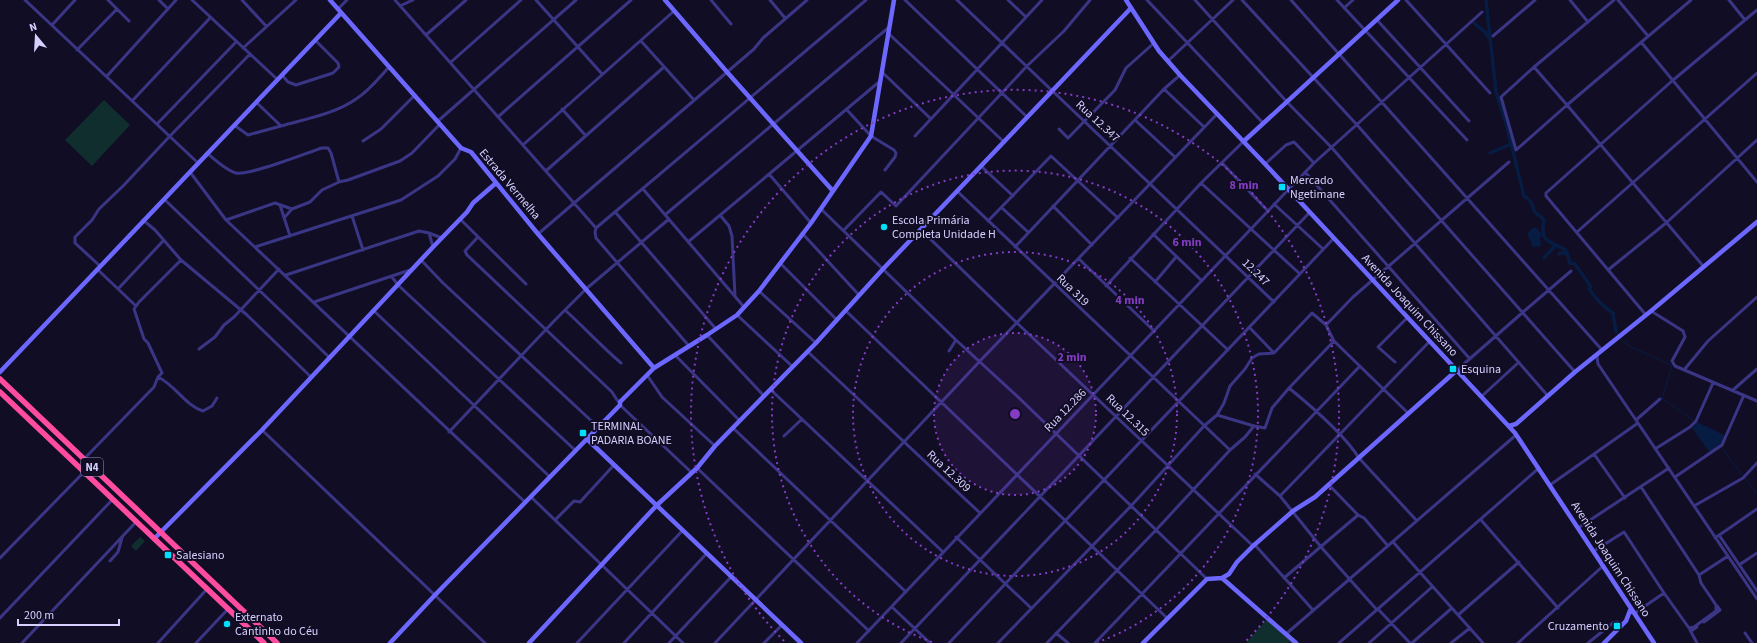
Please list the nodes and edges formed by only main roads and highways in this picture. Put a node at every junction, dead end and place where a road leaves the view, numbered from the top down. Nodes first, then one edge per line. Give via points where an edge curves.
1 (0, 379) edge
2 (0, 392) edge
3 (264, 643) edge
4 (277, 643) edge

1 - 4 highway, N4
2 - 3 highway, N4

